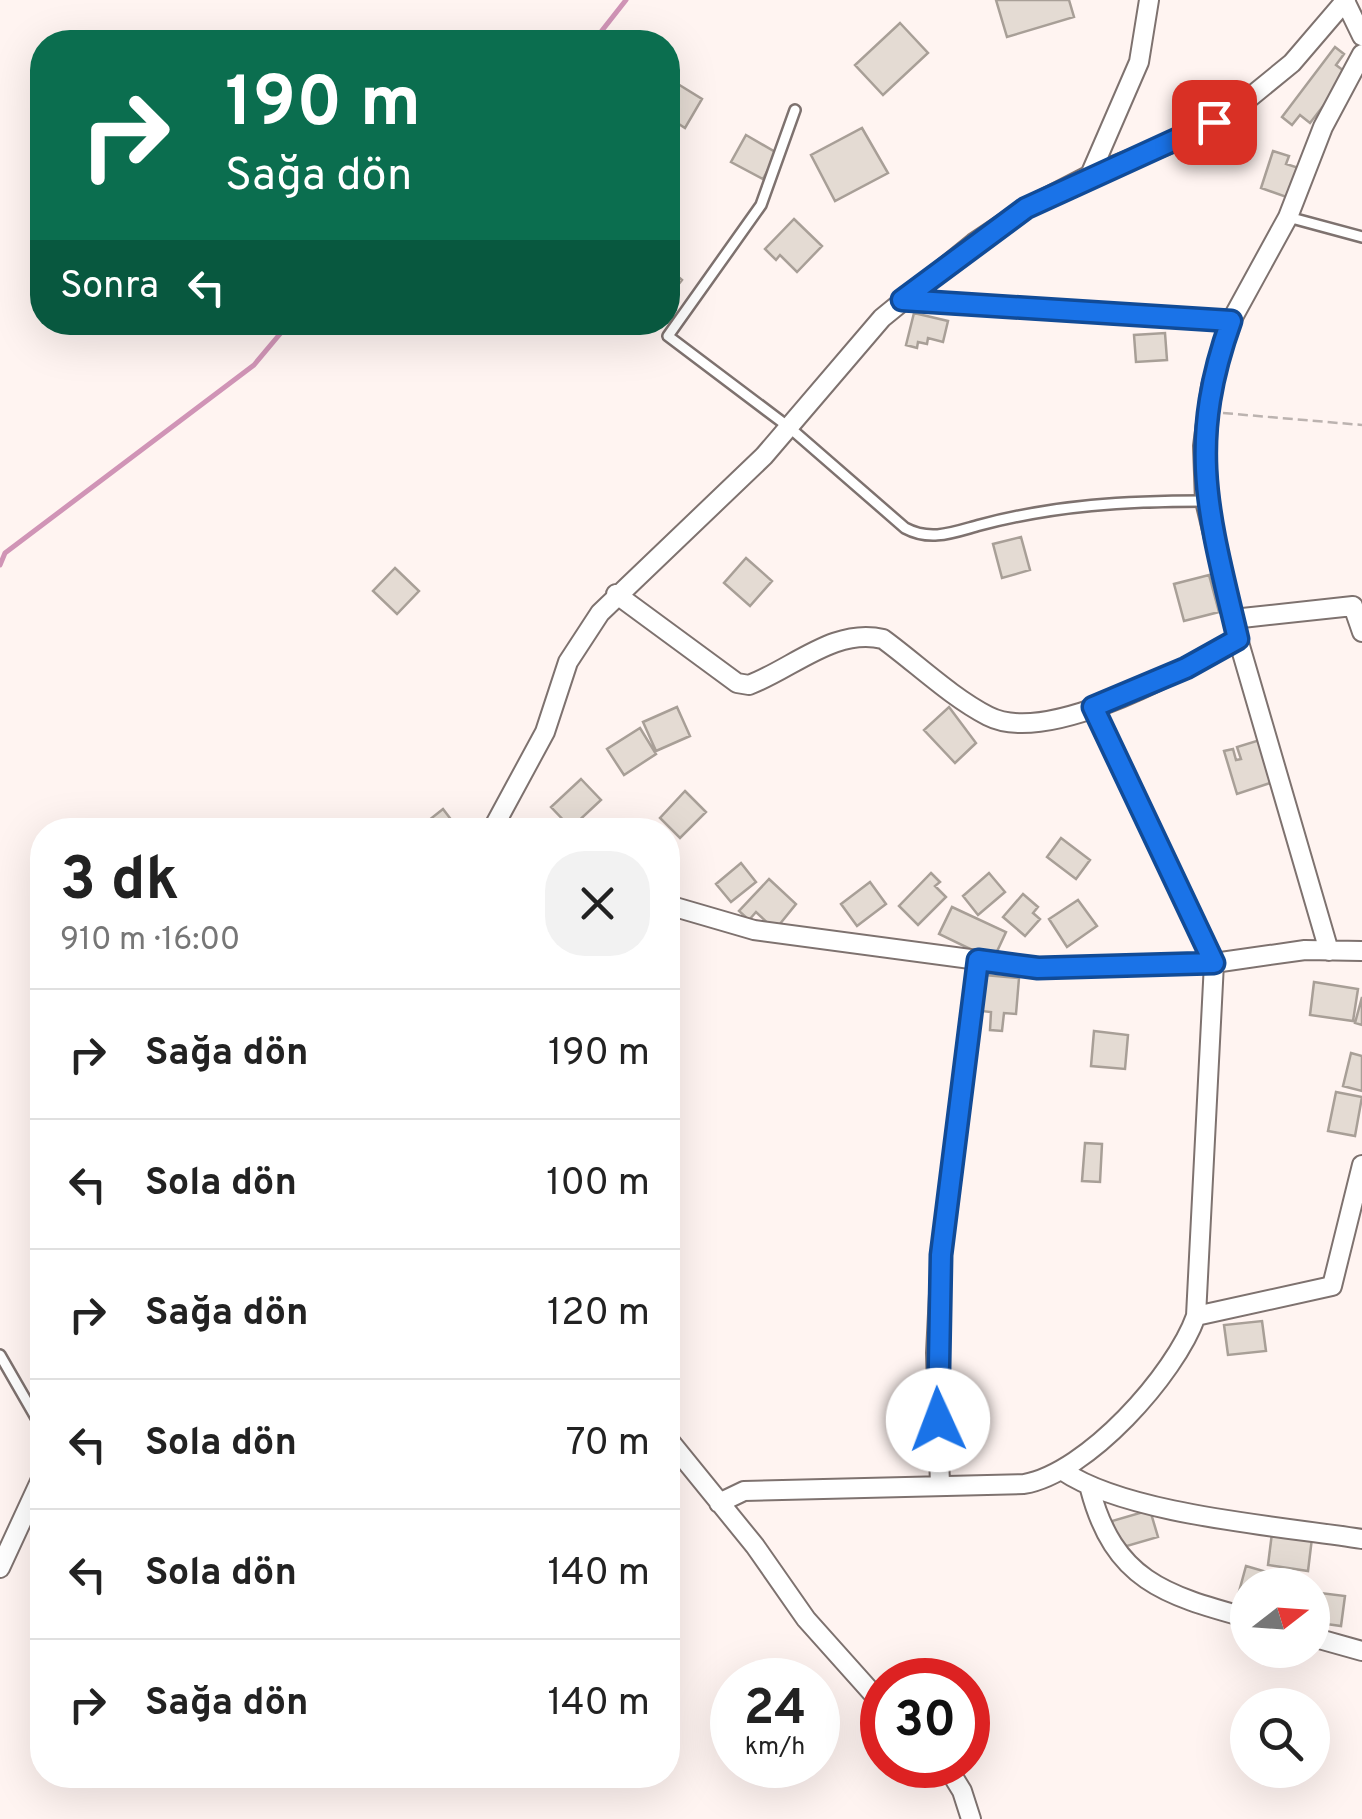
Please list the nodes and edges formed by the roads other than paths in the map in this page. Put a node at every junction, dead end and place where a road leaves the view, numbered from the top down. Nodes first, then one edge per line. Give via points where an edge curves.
1 (1148, 0) edge
2 (1346, 1) edge
3 (1362, 36) edge
4 (1362, 54) edge
5 (795, 110) dead end
6 (1090, 175) junction
7 (1288, 218) junction
8 (1362, 237) edge
9 (902, 300) junction
10 (680, 320) edge
11 (1231, 321) junction
12 (669, 335) edge
13 (790, 428) junction
14 (1205, 500) junction
15 (616, 594) junction
16 (1234, 620) junction
17 (1362, 632) edge
18 (1238, 639) junction
19 (1093, 707) junction
20 (498, 818) edge
21 (680, 908) edge
22 (1329, 950) junction
23 (1362, 951) edge
24 (978, 960) junction
25 (1214, 963) junction
26 (1362, 1165) edge
27 (1196, 1316) junction
28 (0, 1355) edge
29 (30, 1407) edge
30 (680, 1454) edge
31 (1063, 1471) junction
32 (940, 1486) junction
33 (1090, 1489) junction
34 (30, 1502) edge
35 (719, 1503) junction
36 (1362, 1539) edge
37 (0, 1568) edge
38 (1230, 1613) edge
39 (1330, 1642) edge
40 (1362, 1651) edge
41 (860, 1680) edge
42 (960, 1788) edge
43 (971, 1819) edge

1 - 6 street via 1138,62
2 - 3 street
2 - 6 street via 1292,63 1243,103 1158,151
4 - 7 street via 1324,126
5 - 10 lane via 762,205
6 - 9 street via 1003,222
7 - 8 lane
7 - 11 street
9 - 11 street
9 - 13 street
11 - 14 street via 1206,411
12 - 13 lane
13 - 14 lane via 905,528 922,535 1070,505
13 - 15 street
14 - 16 street
15 - 19 street via 749,686 865,634 883,638 988,716 1013,724
15 - 20 street via 568,662 544,732
16 - 17 street via 1352,606
16 - 18 street
18 - 19 street
18 - 22 street
19 - 25 street
21 - 24 street via 754,930
22 - 23 street
22 - 25 street
24 - 25 street via 1038,968
24 - 32 street via 941,1255
25 - 27 street
26 - 27 street via 1332,1286
27 - 31 street via 1163,1377
28 - 29 lane
30 - 35 street
31 - 32 street via 1024,1484
31 - 33 street
32 - 35 street via 744,1491
33 - 36 street
33 - 38 street via 1101,1530 1138,1571 1172,1597
34 - 37 street
35 - 41 street
39 - 40 street
42 - 43 street

